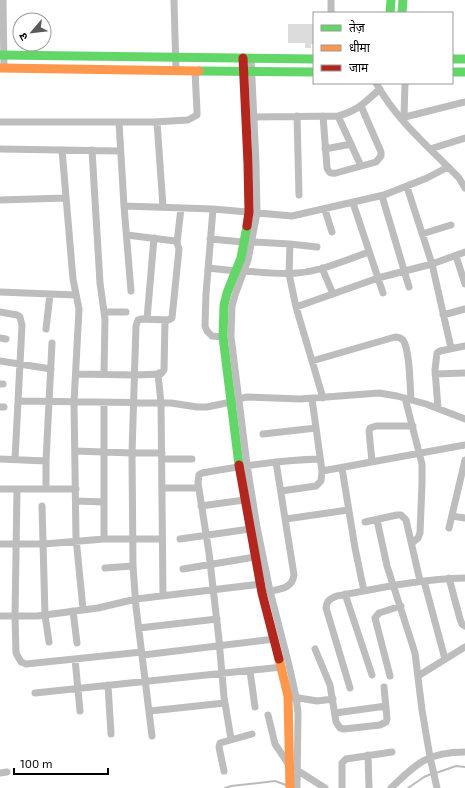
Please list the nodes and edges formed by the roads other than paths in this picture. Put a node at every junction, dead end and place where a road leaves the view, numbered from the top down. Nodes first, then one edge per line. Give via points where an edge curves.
1 (3, 0) edge
2 (174, 0) edge
3 (331, 0) edge
4 (391, 0) edge
5 (403, 0) edge
6 (331, 12) edge
7 (390, 12) edge
8 (402, 12) edge
9 (2, 55) edge
10 (175, 57) junction
11 (247, 58) junction
12 (313, 59) edge
13 (453, 59) edge
14 (465, 59) edge
15 (2, 68) edge
16 (176, 71) junction
17 (196, 71) junction
18 (247, 71) junction
19 (313, 72) edge
20 (453, 72) edge
21 (465, 72) edge
22 (405, 84) edge
23 (378, 86) edge
24 (465, 102) edge
25 (361, 106) junction
26 (297, 116) junction
27 (323, 116) junction
28 (338, 116) junction
29 (254, 117) junction
30 (402, 118) junction
31 (0, 122) edge
32 (118, 122) junction
33 (157, 122) junction
34 (465, 138) edge
35 (351, 144) junction
36 (0, 149) edge
37 (325, 149) junction
38 (430, 149) junction
39 (62, 150) junction
40 (92, 150) junction
41 (120, 151) junction
42 (361, 166) junction
43 (448, 167) junction
44 (464, 183) edge
45 (407, 187) junction
46 (299, 195) dead end
47 (382, 196) junction
48 (66, 198) junction
49 (0, 200) edge
50 (353, 203) junction
51 (124, 206) junction
52 (163, 207) junction
53 (181, 208) junction
54 (213, 210) junction
55 (325, 210) junction
56 (253, 212) junction
57 (451, 225) dead end
58 (332, 232) dead end
59 (422, 234) junction
60 (126, 235) junction
61 (154, 238) junction
62 (210, 238) junction
63 (247, 242) junction
64 (177, 243) junction
65 (290, 244) junction
66 (317, 247) dead end
67 (369, 252) junction
68 (465, 252) edge
69 (456, 256) junction
70 (432, 264) junction
71 (208, 268) junction
72 (322, 268) junction
73 (240, 271) junction
74 (404, 272) junction
75 (290, 274) junction
76 (378, 278) junction
77 (465, 284) edge
78 (409, 287) dead end
79 (131, 291) dead end
80 (0, 292) edge
81 (383, 293) dead end
82 (50, 294) junction
83 (333, 294) junction
84 (76, 295) junction
85 (296, 306) junction
86 (465, 310) edge
87 (0, 312) edge
88 (104, 312) junction
89 (126, 312) dead end
90 (443, 315) junction
91 (147, 318) junction
92 (165, 320) junction
93 (46, 329) dead end
94 (223, 337) junction
95 (52, 343) dead end
96 (465, 346) edge
97 (451, 348) junction
98 (0, 361) edge
99 (312, 361) junction
100 (20, 364) junction
101 (51, 369) junction
102 (465, 372) edge
103 (76, 374) junction
104 (104, 374) junction
105 (159, 374) junction
106 (435, 374) junction
107 (135, 375) junction
108 (323, 398) junction
109 (312, 399) junction
110 (408, 399) junction
111 (235, 400) junction
112 (18, 402) junction
113 (49, 402) junction
114 (74, 402) junction
115 (104, 403) junction
116 (133, 403) junction
117 (161, 403) junction
118 (438, 408) junction
119 (465, 420) edge
120 (412, 426) junction
121 (316, 428) junction
122 (263, 434) dead end
123 (465, 445) edge
124 (75, 451) junction
125 (104, 452) junction
126 (132, 453) junction
127 (419, 453) junction
128 (162, 456) junction
129 (0, 459) edge
130 (15, 459) junction
131 (192, 459) dead end
132 (320, 459) junction
133 (465, 460) edge
134 (46, 461) junction
135 (276, 462) junction
136 (372, 462) junction
137 (243, 466) junction
138 (342, 468) junction
139 (322, 471) junction
140 (462, 486) edge
141 (162, 488) junction
142 (198, 488) junction
143 (0, 489) edge
144 (17, 489) junction
145 (46, 489) junction
146 (76, 489) junction
147 (281, 491) junction
148 (244, 500) junction
149 (76, 501) junction
150 (104, 502) junction
151 (42, 506) dead end
152 (201, 506) junction
153 (348, 510) junction
154 (452, 516) junction
155 (286, 518) junction
156 (465, 518) edge
157 (377, 520) junction
158 (365, 522) dead end
159 (449, 528) dead end
160 (250, 529) junction
161 (206, 534) junction
162 (133, 538) junction
163 (104, 539) junction
164 (162, 539) junction
165 (180, 539) dead end
166 (76, 541) junction
167 (412, 543) junction
168 (0, 544) edge
169 (16, 544) junction
170 (44, 544) junction
171 (255, 557) junction
172 (210, 564) junction
173 (133, 566) junction
174 (105, 568) dead end
175 (182, 569) dead end
176 (449, 578) junction
177 (465, 578) edge
178 (422, 581) junction
179 (394, 585) junction
180 (264, 589) junction
181 (213, 590) junction
182 (364, 591) junction
183 (345, 594) junction
184 (163, 596) junction
185 (136, 599) junction
186 (401, 606) junction
187 (84, 609) junction
188 (73, 611) junction
189 (45, 615) junction
190 (0, 616) edge
191 (15, 617) junction
192 (217, 619) junction
193 (465, 626) edge
194 (139, 628) junction
195 (274, 638) junction
196 (49, 642) dead end
197 (77, 643) dead end
198 (220, 646) junction
199 (465, 647) edge
200 (315, 649) dead end
201 (142, 654) junction
202 (75, 659) junction
203 (445, 659) junction
204 (282, 667) junction
205 (250, 671) junction
206 (222, 674) junction
207 (372, 675) dead end
208 (390, 676) dead end
209 (418, 676) junction
210 (146, 682) junction
211 (108, 685) junction
212 (384, 687) dead end
213 (78, 688) junction
214 (350, 688) dead end
215 (35, 693) dead end
216 (292, 696) junction
217 (333, 699) junction
218 (225, 703) junction
219 (386, 706) junction
220 (255, 707) dead end
221 (80, 711) dead end
222 (150, 711) junction
223 (335, 713) junction
224 (268, 715) dead end
225 (111, 734) dead end
226 (252, 734) dead end
227 (152, 736) dead end
228 (231, 739) junction
229 (392, 752) dead end
230 (465, 752) edge
231 (368, 755) junction
232 (430, 759) junction
233 (224, 771) dead end
234 (293, 771) junction
235 (437, 785) edge
236 (290, 788) edge
237 (297, 788) edge
238 (325, 788) edge
239 (342, 788) edge
240 (369, 788) edge
241 (391, 788) edge

1 - 9 street
2 - 10 street
3 - 6 street
4 - 7 street
5 - 8 street
9 - 10 street
9 - 15 street
10 - 11 street
10 - 16 street
11 - 12 street
11 - 18 street
13 - 14 street
15 - 16 street
16 - 17 street
17 - 18 street
17 - 33 street via 196,115 188,120
18 - 19 street
18 - 29 street
18 - 56 street via 248,163
20 - 21 street
22 - 30 street
23 - 25 street
23 - 30 street
24 - 30 street
25 - 28 street
25 - 42 street via 381,152 376,162
26 - 27 street
26 - 29 street
26 - 46 street
27 - 28 street
27 - 37 street
28 - 35 street
29 - 56 street
30 - 38 street
31 - 32 street
32 - 33 street
32 - 41 street
33 - 52 street
34 - 38 street
35 - 37 street
35 - 42 street
36 - 39 street
37 - 42 street via 328,172 332,174
38 - 43 street
39 - 40 street
39 - 48 street
40 - 41 street
40 - 88 street
41 - 51 street
43 - 44 street
43 - 45 street
45 - 47 street
45 - 59 street
47 - 50 street
47 - 74 street
48 - 49 street
48 - 84 street
50 - 55 street
50 - 67 street
51 - 52 street
51 - 60 street
52 - 53 street
53 - 54 street
53 - 64 street
54 - 56 street
54 - 62 street
55 - 56 street via 292,216
55 - 58 street
56 - 63 street
57 - 59 street
59 - 70 street
60 - 61 street
60 - 79 street
61 - 64 street
61 - 91 street
62 - 63 street
62 - 71 street
63 - 65 street
63 - 73 street via 241,258
64 - 92 street via 179,249 173,315 170,320
65 - 66 street
65 - 75 street
67 - 72 street
67 - 76 street
68 - 69 street
69 - 70 street
69 - 77 street
70 - 74 street
70 - 90 street
71 - 73 street
71 - 94 street via 206,331 212,336
72 - 75 street
72 - 83 street
73 - 75 street
73 - 94 street via 227,293
73 - 111 street via 231,317
74 - 76 street
74 - 78 street
75 - 85 street
76 - 81 street
76 - 83 street
80 - 82 street
82 - 84 street
82 - 93 street
83 - 85 street
84 - 103 street via 79,319
85 - 99 street
86 - 90 street
87 - 100 street via 17,315 22,320
88 - 89 street
88 - 104 street
90 - 97 street
91 - 92 street
91 - 107 street via 138,320 136,326
92 - 105 street via 164,370
94 - 111 street
95 - 101 street
96 - 97 street
97 - 106 street via 437,353
98 - 100 street
99 - 108 street
99 - 110 street via 395,336 399,337 404,343 408,360
100 - 101 street
100 - 112 street
101 - 113 street
102 - 106 street
103 - 104 street
103 - 114 street
104 - 107 street
105 - 107 street
105 - 117 street
106 - 118 street
107 - 116 street
108 - 109 street
108 - 110 street via 379,394
109 - 111 street via 252,396
109 - 121 street
110 - 118 street
110 - 120 street
111 - 117 street via 202,407
111 - 137 street
112 - 113 street
112 - 130 street
113 - 114 street
113 - 134 street
114 - 115 street
114 - 124 street
115 - 116 street
115 - 125 street
116 - 117 street
116 - 126 street
117 - 128 street
118 - 119 street
120 - 127 street
120 - 136 street via 370,428
121 - 122 street
121 - 132 street
123 - 127 street
124 - 125 street
124 - 146 street
125 - 126 street
125 - 150 street
126 - 128 street
126 - 162 street
127 - 136 street
127 - 167 street via 422,473 420,533
128 - 131 street
128 - 141 street
129 - 130 street
130 - 134 street
132 - 135 street
132 - 139 street
133 - 140 street
134 - 145 street
135 - 137 street
135 - 147 street
136 - 138 street
137 - 142 street via 202,473 199,475
137 - 148 street
137 - 180 street
138 - 139 street
138 - 153 street
139 - 147 street via 321,481 316,486
140 - 154 street
141 - 142 street
141 - 164 street
142 - 152 street
143 - 144 street
144 - 145 street
144 - 169 street
145 - 146 street
146 - 149 street
147 - 155 street
148 - 152 street
148 - 160 street
149 - 150 street
149 - 166 street
150 - 163 street
151 - 170 street
152 - 161 street
153 - 155 street
153 - 182 street
154 - 156 street
154 - 159 street
155 - 180 street via 293,581 287,588
157 - 158 street
157 - 167 street via 401,515 406,520
157 - 179 street via 384,556
160 - 161 street
160 - 171 street
161 - 165 street
161 - 172 street
162 - 163 street
162 - 164 street
162 - 173 street
163 - 166 street
164 - 184 street
166 - 170 street
166 - 187 street
167 - 178 street
168 - 169 street
169 - 170 street
169 - 191 street
170 - 189 street
171 - 172 street
171 - 180 street
172 - 175 street
172 - 181 street
173 - 174 street
173 - 185 street
176 - 177 street
176 - 178 street
176 - 193 street via 460,619
178 - 179 street
178 - 203 street
179 - 182 street
179 - 186 street
180 - 181 street
180 - 195 street
180 - 216 street via 289,665
181 - 184 street
181 - 192 street
182 - 183 street
183 - 207 street
183 - 214 street via 329,599 326,608
184 - 185 street
185 - 187 street
185 - 194 street
186 - 208 street via 379,613 375,618
186 - 209 street via 415,653
187 - 188 street
188 - 189 street
188 - 197 street
189 - 191 street
189 - 196 street
190 - 191 street
191 - 202 street via 16,653 21,662 26,664
192 - 194 street
192 - 198 street
194 - 201 street
195 - 198 street
195 - 204 street
198 - 201 street
198 - 206 street
199 - 203 street
200 - 217 street
201 - 202 street
201 - 210 street
202 - 213 street
203 - 209 street
204 - 205 street
204 - 216 street
205 - 206 street
205 - 220 street
206 - 210 street
206 - 218 street
209 - 232 street
210 - 211 street
210 - 222 street
211 - 213 street
211 - 225 street
212 - 219 street
213 - 215 street
213 - 221 street
216 - 217 street via 317,701
216 - 234 street via 290,713
217 - 223 street
218 - 222 street
218 - 228 street
219 - 223 street
219 - 223 street via 387,719 380,725 340,728
222 - 227 street
224 - 234 street via 275,744
226 - 228 street
228 - 233 street via 218,745
229 - 231 street
230 - 232 street via 449,752
231 - 239 street via 343,761
231 - 240 street
232 - 235 street
232 - 241 street via 410,770
234 - 236 street
234 - 237 street
234 - 238 street

